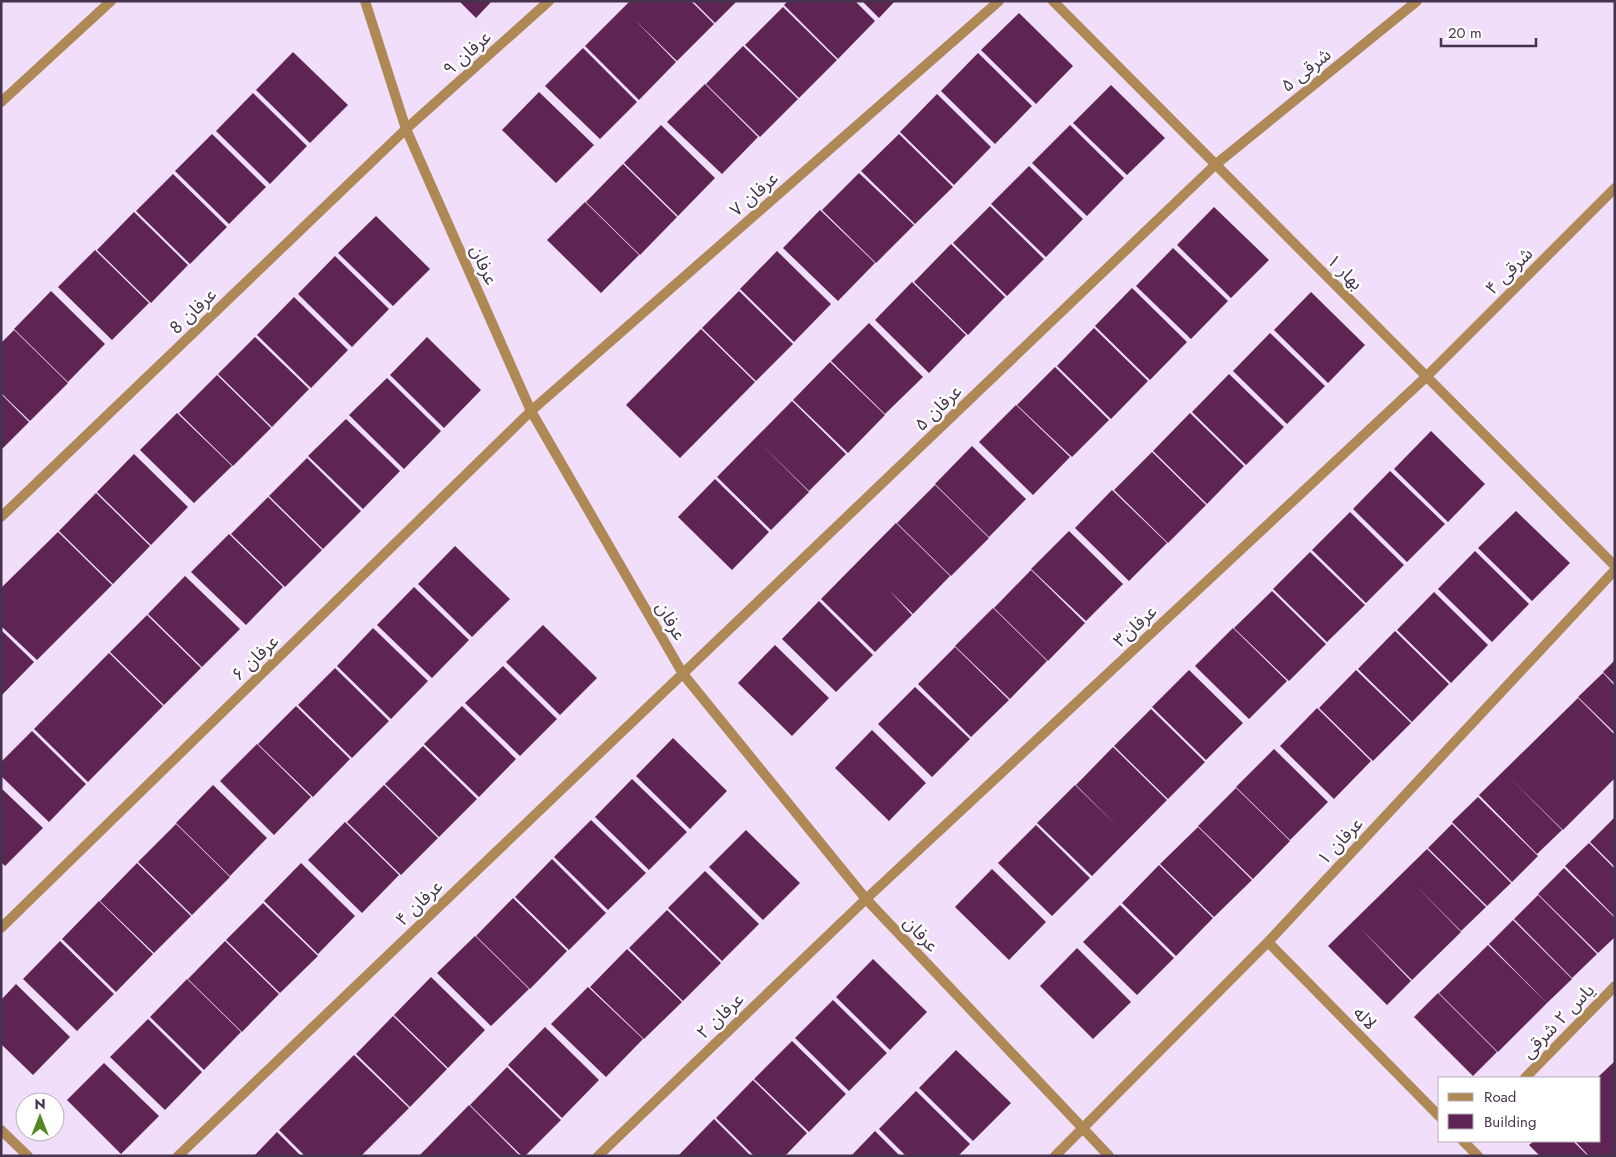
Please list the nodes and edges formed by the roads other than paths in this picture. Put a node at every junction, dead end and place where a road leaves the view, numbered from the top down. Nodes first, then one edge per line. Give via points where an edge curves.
1 (111, 1) edge
2 (365, 1) edge
3 (549, 1) edge
4 (999, 1) edge
5 (1053, 1) edge
6 (1416, 1) edge
7 (1, 102) edge
8 (406, 129) junction
9 (1215, 165) junction
10 (1615, 188) edge
11 (1426, 376) junction
12 (531, 411) junction
13 (1, 517) edge
14 (1615, 566) edge
15 (1615, 570) edge
16 (683, 674) junction
17 (866, 899) junction
18 (1, 928) edge
19 (1268, 942) junction
20 (1615, 986) edge
21 (1526, 1077) edge
22 (1438, 1115) edge
23 (1082, 1129) junction
24 (1, 1130) edge
25 (1464, 1142) edge
26 (28, 1156) edge
27 (178, 1156) edge
28 (598, 1156) edge
29 (1055, 1156) edge
30 (1109, 1156) edge
31 (1478, 1156) edge

1 - 7 street
2 - 8 street, عرفان
3 - 8 street, عرفان ۹
4 - 12 street, عرفان ۷
5 - 9 street, بهار ۱
6 - 9 street, شرقی ۵
8 - 12 street, عرفان
8 - 13 street, عرفان 8
9 - 11 street, بهار ۱
9 - 16 street, عرفان ۵
10 - 11 street, شرقی ۴
11 - 14 street, بهار ۱
11 - 17 street, عرفان۳
12 - 16 street, عرفان
12 - 18 street, عرفان ۶
15 - 19 street, عرفان ۱
16 - 17 street, عرفان
16 - 27 street, عرفان ۴
17 - 23 street, عرفان
17 - 28 street, عرفان ۲
19 - 22 street, لاله
19 - 23 street, عرفان ۱
20 - 21 street, یاس ۲ شرقی
23 - 29 street, عرفان ۱
23 - 30 street, عرفان
24 - 26 street
25 - 31 street

